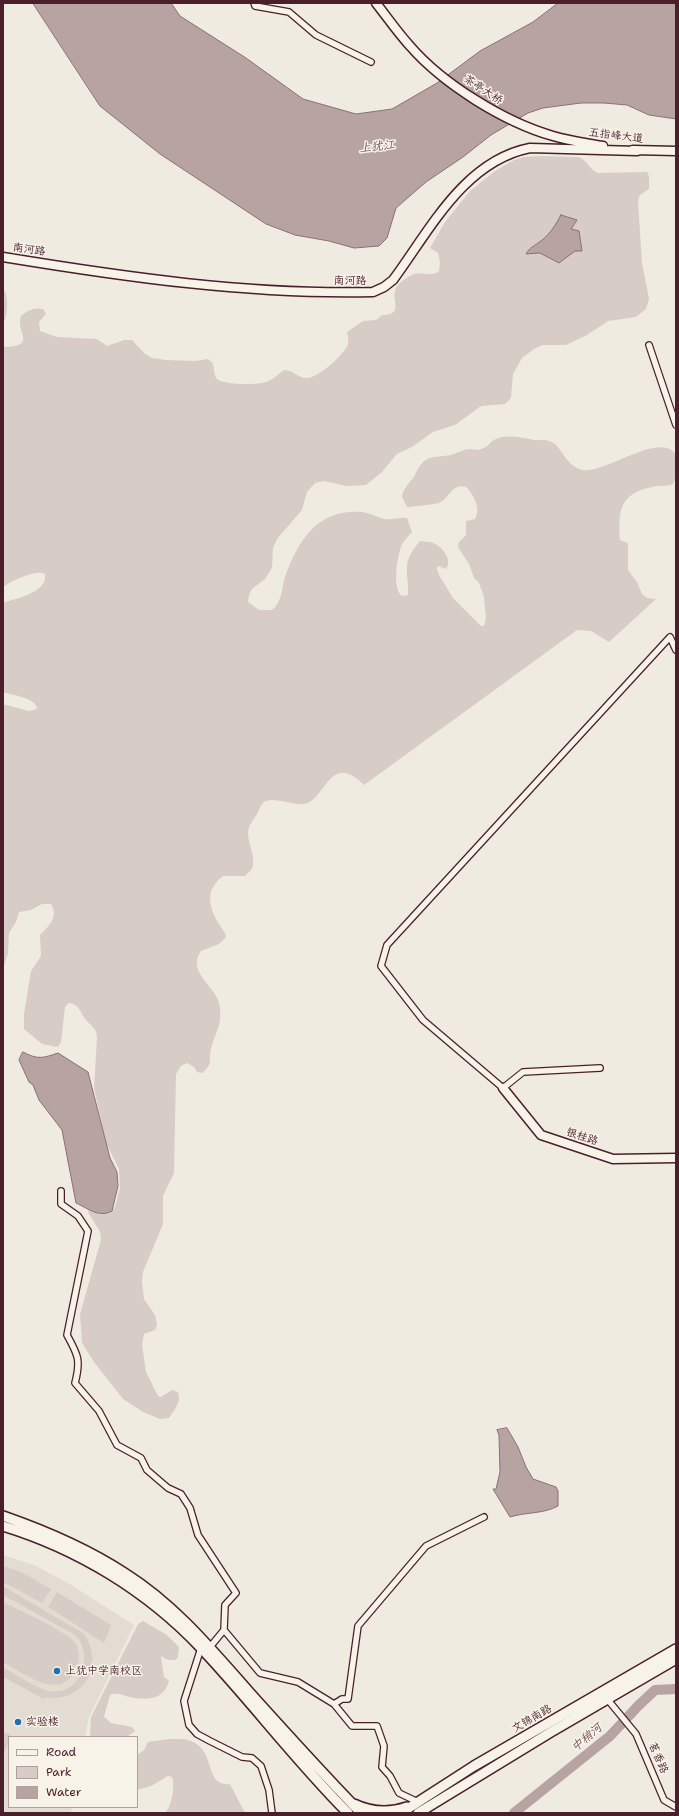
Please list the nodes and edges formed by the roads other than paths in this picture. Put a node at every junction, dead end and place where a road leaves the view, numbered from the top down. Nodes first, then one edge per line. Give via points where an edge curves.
1 (254, 3) edge
2 (376, 3) edge
3 (371, 62) dead end
4 (553, 136) joint
5 (637, 151) junction
6 (676, 151) edge
7 (3, 257) edge
8 (649, 344) dead end
9 (676, 425) edge
10 (676, 650) edge
11 (600, 1068) dead end
12 (503, 1088) junction
13 (676, 1158) edge
14 (61, 1190) dead end
15 (3, 1516) edge
16 (484, 1517) dead end
17 (3, 1526) edge
18 (224, 1630) junction
19 (206, 1648) junction
20 (676, 1649) edge
21 (676, 1659) edge
22 (608, 1700) junction
23 (334, 1704) junction
24 (418, 1802) junction
25 (351, 1803) junction
26 (430, 1805) junction
27 (676, 1807) edge
28 (345, 1811) edge
29 (272, 1813) edge
30 (361, 1813) edge
31 (402, 1813) edge
32 (418, 1813) edge
33 (421, 1813) edge

1 - 3 street via 256,6 289,12 316,35
2 - 4 street, 茶亭大桥 via 409,46 428,64 490,109 523,126
4 - 5 street, 五指峰大道
5 - 6 street, 五指峰大道
5 - 7 street, 南河路 via 530,148 492,162 468,182 434,219 393,280 373,292 293,291 213,285
8 - 9 street
10 - 12 street via 670,637 387,945 381,966 423,1020
11 - 12 street via 524,1072
12 - 13 street, 银桂路 via 541,1135 613,1159
14 - 18 street via 61,1204 78,1216 88,1231 67,1335 76,1351 79,1366 75,1383 99,1411 117,1445 141,1458 147,1470 168,1488 181,1494 190,1508 198,1535 236,1593 225,1604
15 - 19 main road via 63,1539 127,1574 174,1610
16 - 23 street via 426,1546 358,1626 348,1699 342,1699
17 - 19 main road via 55,1545 106,1572 146,1599
18 - 19 street
18 - 23 street via 260,1673 298,1682
19 - 25 main road
19 - 28 main road
19 - 29 street via 184,1702 189,1725 197,1734 242,1756 252,1758 261,1766 269,1790
20 - 24 main road, 文锦南路 via 474,1766
21 - 22 main road, 文锦南路
22 - 26 main road, 文锦南路
22 - 27 street, 茗香路 via 636,1734 664,1800
23 - 24 street via 352,1726 377,1726 384,1746 382,1767 399,1793
24 - 25 main road via 403,1808 380,1811 365,1809
24 - 31 main road, 文锦南路
25 - 30 main road
26 - 32 main road, 文锦南路
26 - 33 main road

